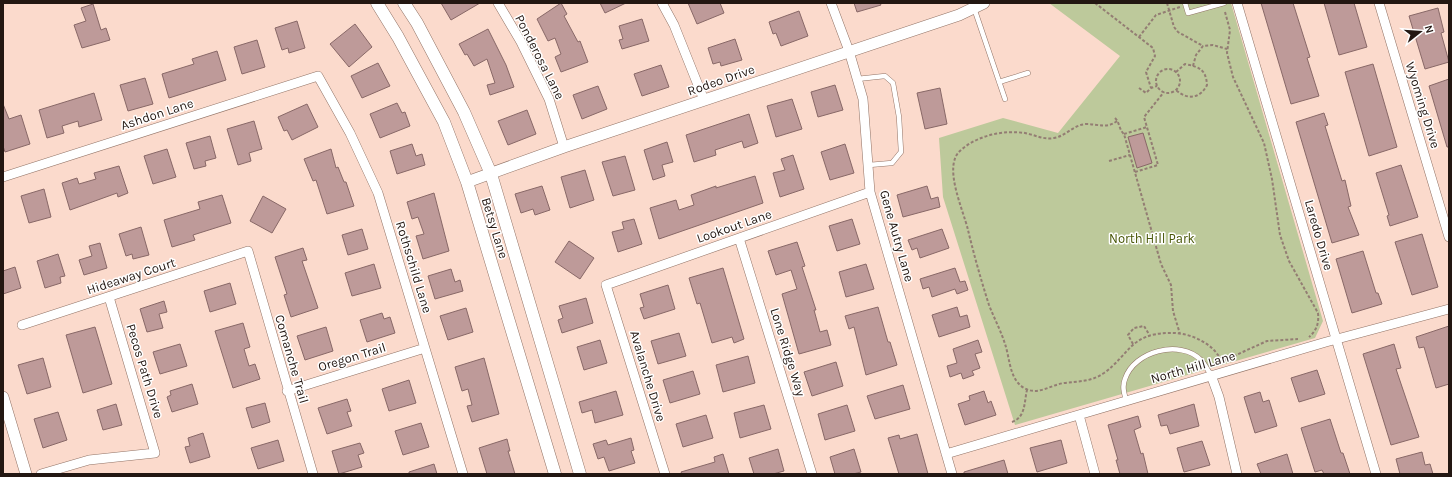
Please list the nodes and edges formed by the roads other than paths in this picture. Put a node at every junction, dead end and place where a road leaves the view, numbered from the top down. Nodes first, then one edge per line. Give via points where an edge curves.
1 (377, 3) edge
2 (404, 3) edge
3 (498, 3) edge
4 (662, 3) edge
5 (831, 3) edge
6 (1224, 3) edge
7 (1237, 3) edge
8 (1379, 3) edge
9 (1185, 4) edge
10 (979, 5) edge
11 (849, 51) junction
12 (1028, 73) dead end
13 (318, 76) joint
14 (857, 79) junction
15 (999, 82) junction
16 (704, 100) junction
17 (1005, 100) dead end
18 (564, 147) junction
19 (869, 165) junction
20 (491, 174) junction
21 (3, 176) edge
22 (467, 182) junction
23 (870, 192) junction
24 (1449, 237) edge
25 (739, 238) junction
26 (248, 251) joint
27 (606, 285) joint
28 (109, 297) junction
29 (1449, 309) edge
30 (22, 325) dead end
31 (1336, 340) junction
32 (425, 348) junction
33 (1211, 375) junction
34 (287, 391) junction
35 (3, 397) edge
36 (1126, 400) junction
37 (1079, 415) junction
38 (946, 454) junction
39 (26, 474) edge
40 (41, 474) edge
41 (313, 474) edge
42 (463, 474) edge
43 (554, 474) edge
44 (580, 474) edge
45 (665, 474) edge
46 (812, 474) edge
47 (952, 474) edge
48 (1095, 474) edge
49 (1237, 474) edge
50 (1376, 474) edge

1 - 22 main road, Betsy Lane via 398,36 444,122
2 - 20 main road, Betsy Lane via 464,112
3 - 18 street, Ponderosa Lane via 521,42 549,99
4 - 16 street via 674,25
5 - 11 street, Gene Autry Lane
6 - 9 lane via 1188,13
7 - 31 street, Laredo Drive
8 - 24 street, Wyoming Drive
10 - 11 street, Rodeo Drive via 959,15
10 - 15 lane
11 - 14 street, Gene Autry Lane
11 - 16 street, Rodeo Drive
12 - 15 lane
13 - 21 street, Ashdon Lane
13 - 32 street, Rothschild Lane via 350,133 378,193
14 - 19 street, Gene Autry Lane via 863,99
14 - 19 lane via 885,76 893,83 899,117 901,152 892,163
15 - 17 lane
16 - 18 street, Rodeo Drive
18 - 20 street, Rodeo Drive
19 - 23 street, Gene Autry Lane
20 - 22 street, Rodeo Drive
20 - 44 main road, Betsy Lane
22 - 43 main road, Betsy Lane
23 - 25 street, Lookout Lane
23 - 38 street, Gene Autry Lane
25 - 27 street, Lookout Lane
25 - 46 street, Lone Ridge Way
26 - 28 street, Hideaway Court
26 - 34 street, Comanche Trail
27 - 45 street, Avalanche Drive
28 - 30 street, Hideaway Court
28 - 40 street, Pecos Path Drive via 155,453 89,460
29 - 31 street, North Hill Lane
31 - 33 street, North Hill Lane
31 - 50 street, Laredo Drive
32 - 34 street, Oregon Trail
32 - 42 street, Rothschild Lane
33 - 36 street, North Hill Lane
33 - 36 lane via 1200,359 1185,351 1167,349 1147,355 1132,366 1125,379 1123,391
33 - 49 street via 1219,397
34 - 41 street, Comanche Trail
35 - 39 street
36 - 37 street, North Hill Lane
37 - 38 street, North Hill Lane
37 - 48 street
38 - 47 street, Gene Autry Lane

